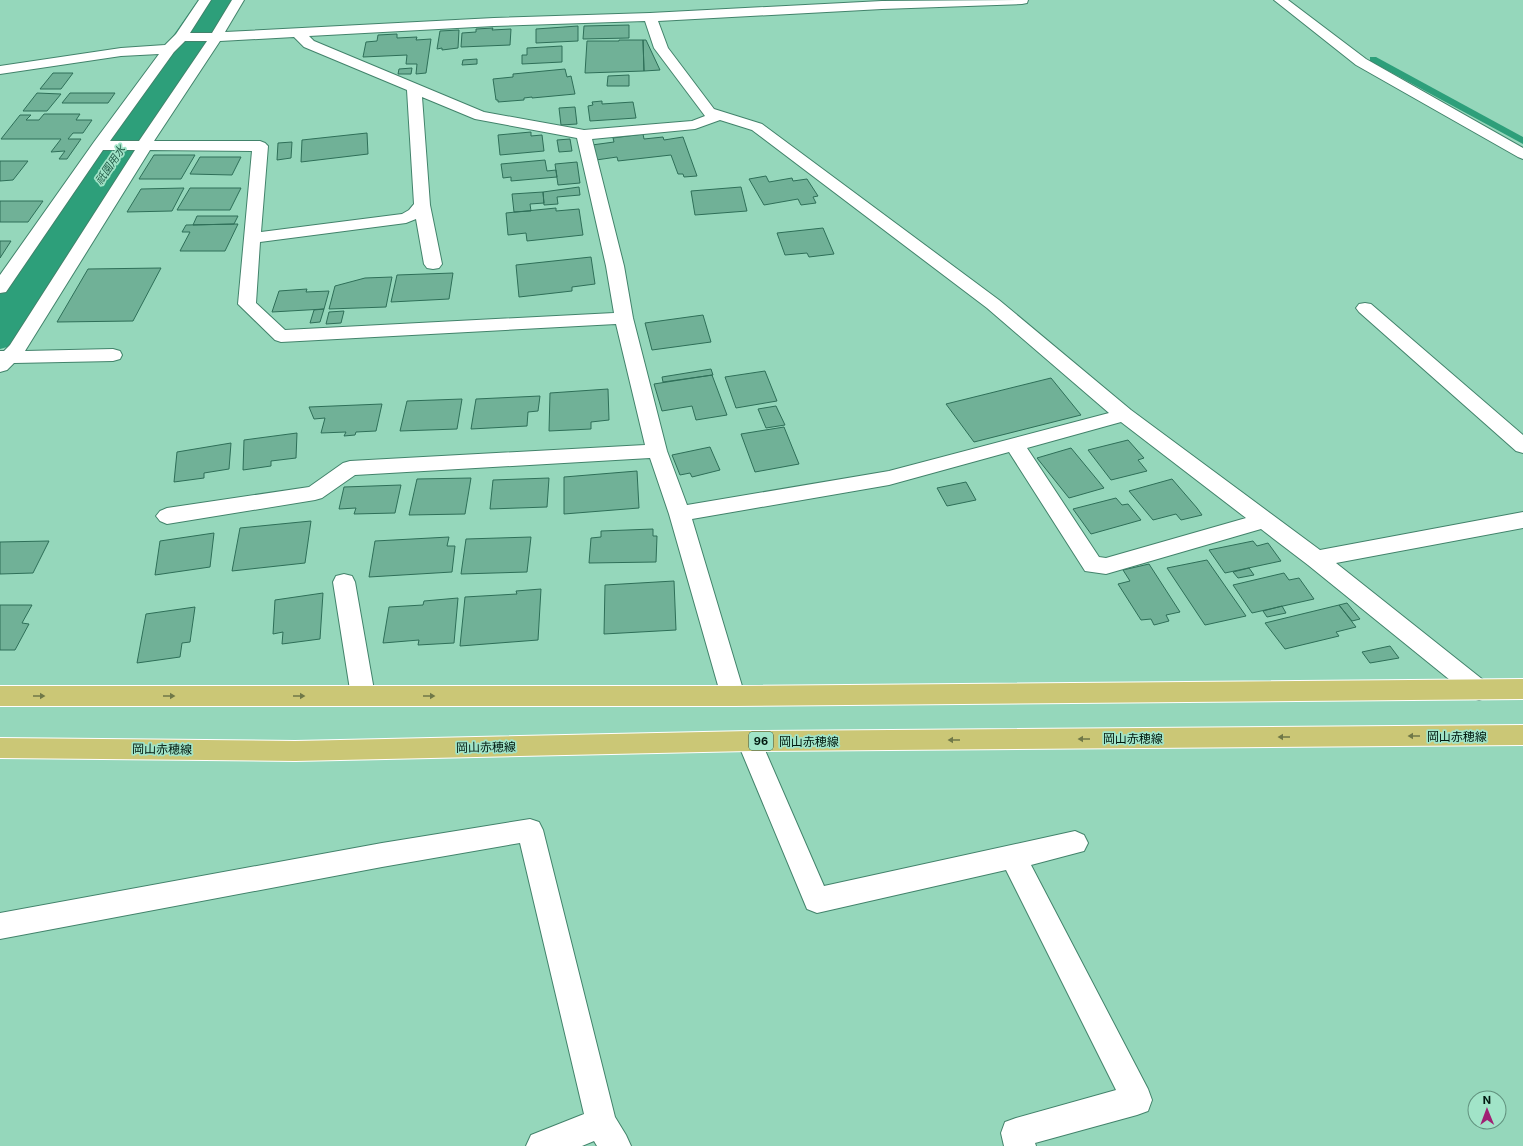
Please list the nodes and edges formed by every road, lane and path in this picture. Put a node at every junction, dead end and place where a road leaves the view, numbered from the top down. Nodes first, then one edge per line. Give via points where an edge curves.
1 (205, 0) edge
2 (238, 0) edge
3 (1022, 0) edge
4 (1280, 0) edge
5 (823, 4) edge
6 (650, 17) junction
7 (298, 33) junction
8 (184, 37) junction
9 (213, 37) junction
10 (169, 49) junction
11 (0, 70) edge
12 (414, 88) junction
13 (719, 115) junction
14 (584, 135) junction
15 (102, 145) junction
16 (140, 146) junction
17 (1523, 154) edge
18 (422, 206) junction
19 (252, 238) junction
20 (433, 264) dead end
21 (2, 283) edge
22 (1364, 308) dead end
23 (624, 318) junction
24 (113, 355) dead end
25 (3, 360) edge
26 (1124, 415) junction
27 (1014, 444) junction
28 (1523, 446) edge
29 (657, 451) junction
30 (680, 514) junction
31 (167, 516) dead end
32 (1264, 520) junction
33 (1523, 520) edge
34 (1316, 559) junction
35 (344, 582) dead end
36 (1523, 689) edge
37 (1480, 690) junction
38 (0, 696) edge
39 (363, 696) junction
40 (733, 696) junction
41 (1523, 735) edge
42 (749, 741) junction
43 (0, 748) edge
44 (1075, 843) dead end
45 (1013, 858) junction
46 (0, 926) edge
47 (608, 1134) edge
48 (542, 1146) edge
49 (1020, 1146) edge

1 - 8 street
2 - 9 street
3 - 5 street
4 - 17 street via 1361,62
5 - 6 street
6 - 7 street via 494,22
6 - 13 street via 661,48 709,112
7 - 9 street
7 - 12 street via 309,44
8 - 9 street
8 - 10 street
9 - 16 street
10 - 11 street via 121,52
10 - 15 street
12 - 14 street via 480,116
12 - 18 street
13 - 14 street via 695,125
13 - 26 street via 757,127 993,304
14 - 23 street via 615,266
15 - 16 street
15 - 21 street
16 - 19 street via 260,146
16 - 25 street via 17,349
18 - 19 street via 406,218
18 - 20 street
19 - 23 street via 247,304 280,336
22 - 28 street
23 - 29 street
24 - 25 street
26 - 27 street
26 - 32 street
27 - 30 street via 889,478
27 - 32 street via 1093,565 1106,566
29 - 30 street
29 - 31 street via 350,468 315,493
30 - 40 street
32 - 34 street
33 - 34 street
34 - 37 street
35 - 39 street
36 - 37 main road
37 - 40 main road
38 -> 39 main road
39 -> 40 main road
41 -> 42 main road, 岡山赤穂線 / 96
42 - 43 main road, 岡山赤穂線 / 96 via 295,751
42 - 45 street via 817,900
44 - 45 street
45 - 49 street via 1137,1100 1016,1133
46 - 47 street via 530,830
47 - 48 street

